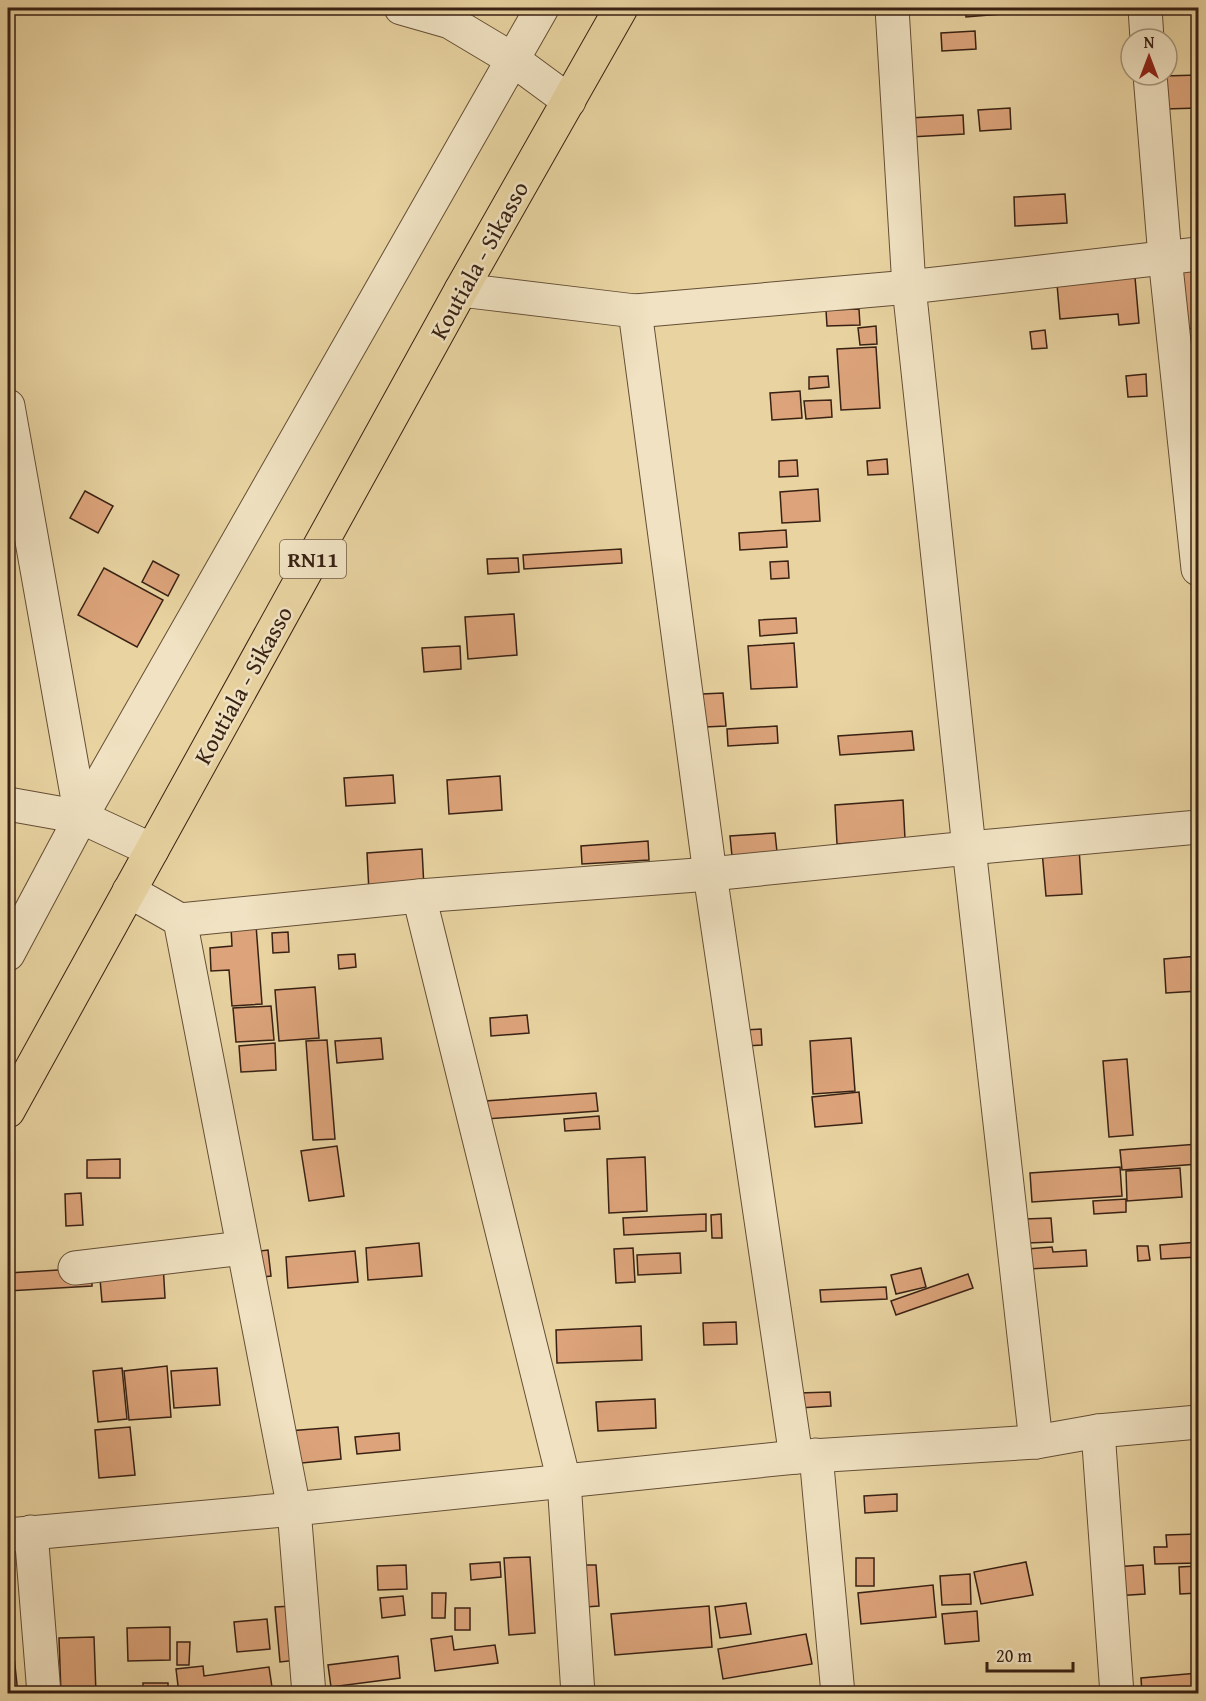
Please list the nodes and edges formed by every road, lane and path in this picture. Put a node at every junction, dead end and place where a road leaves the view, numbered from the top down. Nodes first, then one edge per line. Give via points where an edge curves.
1 (401, 8) edge
2 (542, 8) edge
3 (621, 8) edge
4 (891, 8) edge
5 (1145, 8) edge
6 (1146, 27) edge
7 (512, 59) junction
8 (1151, 87) edge
9 (569, 101) junction
10 (1198, 254) edge
11 (1165, 257) junction
12 (909, 287) junction
13 (461, 290) junction
14 (634, 311) junction
15 (8, 406) edge
16 (1198, 569) edge
17 (23, 572) edge
18 (8, 804) edge
19 (81, 817) junction
20 (1198, 827) edge
21 (969, 848) junction
22 (152, 850) junction
23 (710, 874) junction
24 (129, 891) junction
25 (419, 897) junction
26 (180, 920) junction
27 (8, 954) edge
28 (8, 1111) edge
29 (243, 1248) junction
30 (75, 1268) dead end
31 (1198, 1422) edge
32 (1098, 1431) junction
33 (1036, 1442) junction
34 (806, 1456) junction
35 (564, 1481) junction
36 (294, 1509) junction
37 (19, 1533) edge
38 (44, 1694) edge
39 (309, 1694) edge
40 (578, 1694) edge
41 (838, 1694) edge
42 (1117, 1694) edge

1 - 7 street via 450,22
2 - 7 street
3 - 9 main road, Koutiala - Sikasso / RN11
4 - 12 street
5 - 6 street
7 - 9 street
7 - 19 street
8 - 11 street
9 - 13 main road, Koutiala - Sikasso / RN11
10 - 11 street
11 - 12 street
11 - 16 street
12 - 14 street
12 - 21 street
13 - 14 street
13 - 22 main road, Koutiala - Sikasso / RN11
14 - 23 street
15 - 17 street
17 - 19 street
18 - 19 street
19 - 22 street
19 - 27 street
20 - 21 street
21 - 23 street
21 - 33 street
22 - 24 main road, Koutiala - Sikasso / RN11
23 - 25 street
23 - 34 street
24 - 26 street
24 - 28 main road, Koutiala - Sikasso / RN11
25 - 26 street
25 - 35 street
26 - 29 street
29 - 30 street
29 - 36 street
31 - 32 street
32 - 33 street
32 - 42 street
33 - 34 street
34 - 35 street
34 - 41 street
35 - 36 street
35 - 40 street
36 - 37 street
36 - 39 street
37 - 38 street

